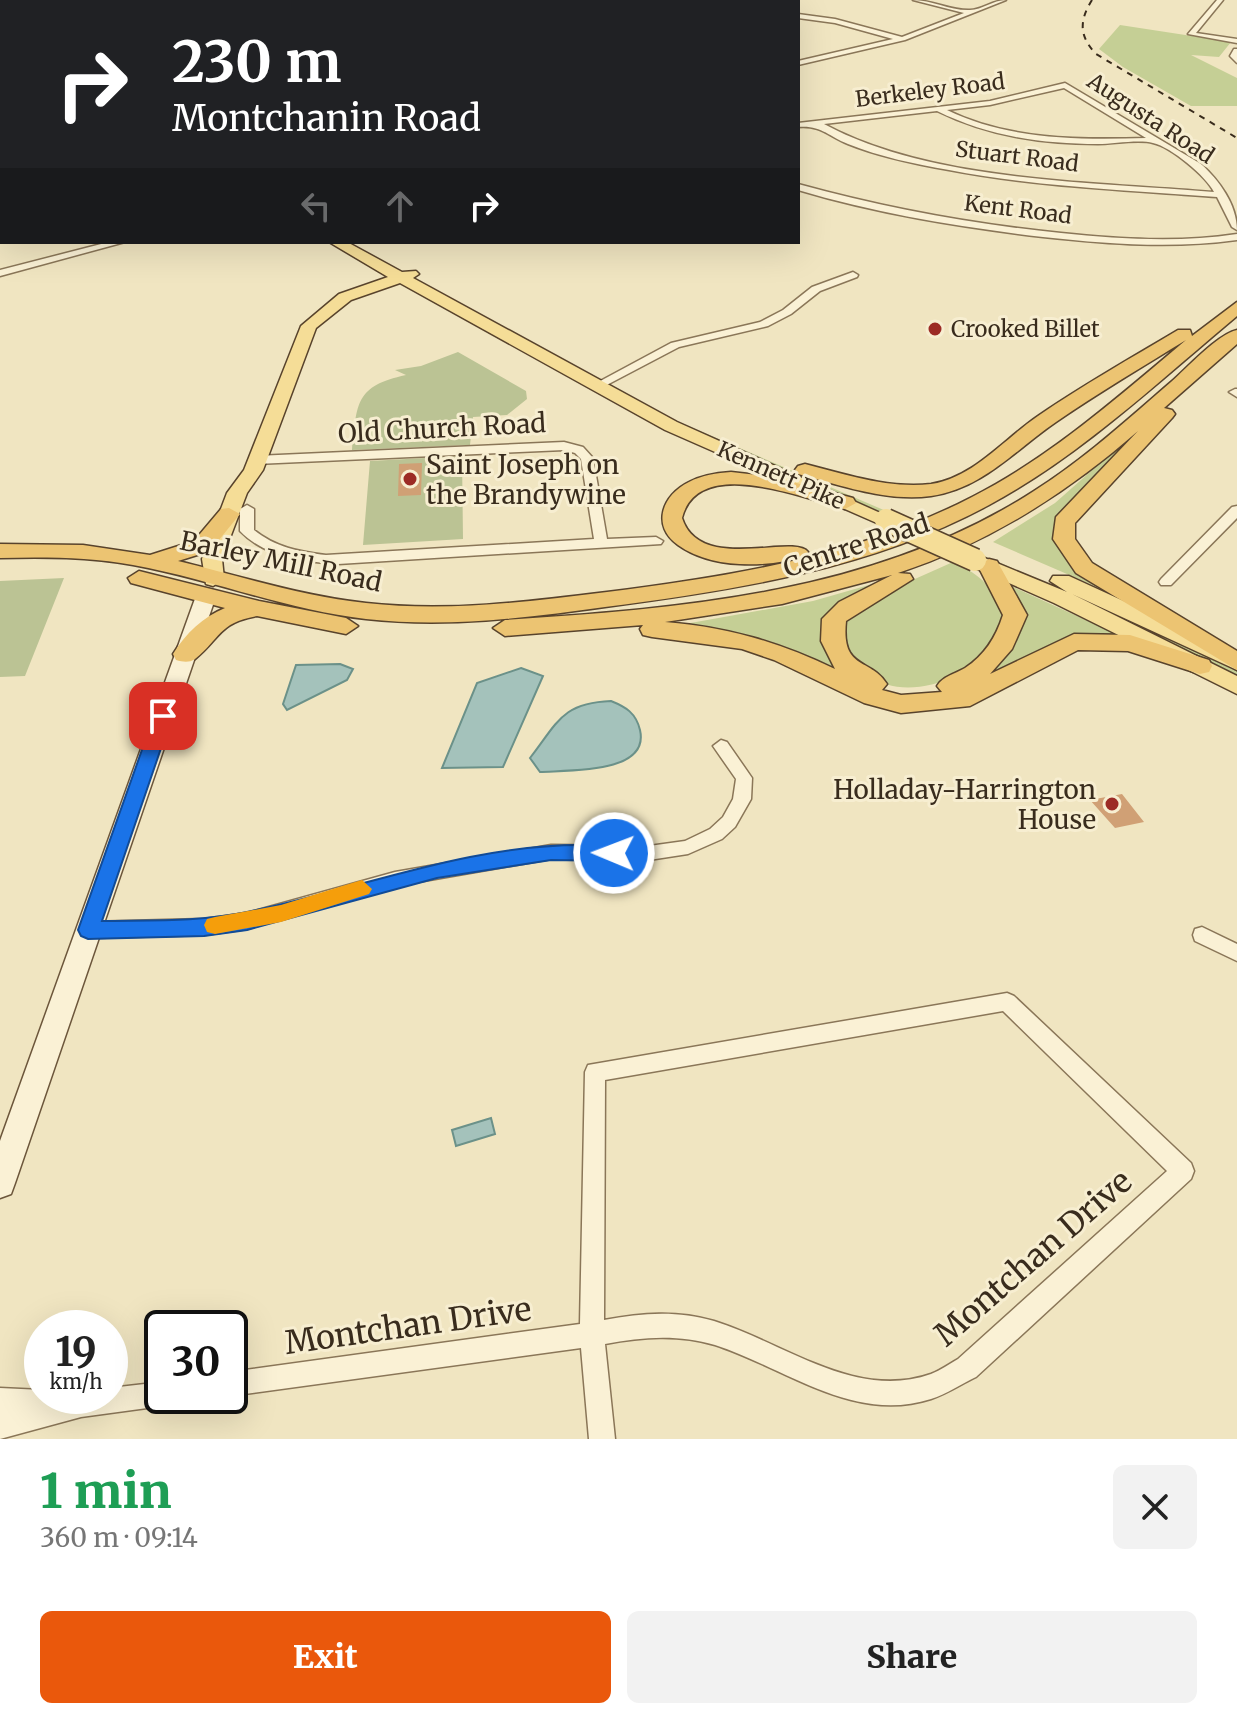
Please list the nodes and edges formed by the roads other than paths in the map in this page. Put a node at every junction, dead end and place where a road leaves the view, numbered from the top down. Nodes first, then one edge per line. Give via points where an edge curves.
1 (916, 0) edge
2 (1003, 0) edge
3 (1220, 0) edge
4 (973, 13) junction
5 (800, 16) edge
6 (903, 39) junction
7 (1237, 41) edge
8 (1237, 51) edge
9 (1237, 61) edge
10 (800, 63) edge
11 (1065, 85) joint
12 (1032, 94) junction
13 (1090, 100) junction
14 (938, 109) junction
15 (815, 123) junction
16 (800, 125) edge
17 (1155, 140) junction
18 (800, 187) edge
19 (1221, 195) junction
20 (1237, 227) edge
21 (1237, 237) edge
22 (112, 244) edge
23 (347, 244) edge
24 (348, 244) edge
25 (0, 273) edge
26 (853, 275) dead end
27 (409, 276) junction
28 (436, 296) junction
29 (1237, 305) edge
30 (326, 312) junction
31 (1237, 335) edge
32 (1237, 345) edge
33 (603, 383) junction
34 (1098, 452) junction
35 (254, 465) junction
36 (805, 470) junction
37 (845, 503) junction
38 (1237, 510) edge
39 (238, 512) junction
40 (895, 517) junction
41 (936, 522) junction
42 (656, 541) dead end
43 (601, 543) junction
44 (0, 551) edge
45 (984, 559) junction
46 (147, 561) junction
47 (0, 566) edge
48 (1166, 582) dead end
49 (209, 587) junction
50 (600, 600) joint
51 (259, 609) junction
52 (545, 625) junction
53 (424, 631) joint
54 (185, 654) junction
55 (1237, 662) edge
56 (1200, 666) junction
57 (1237, 686) edge
58 (721, 746) dead end
59 (88, 930) junction
60 (1202, 935) dead end
61 (1237, 953) edge
62 (0, 1183) edge
63 (592, 1335) junction
64 (248, 1382) edge
65 (0, 1401) edge
66 (24, 1402) edge
67 (44, 1414) edge
68 (0, 1426) edge
69 (602, 1439) edge

1 - 4 street
2 - 4 street
3 - 7 street via 1191,34
4 - 6 street
5 - 6 street
6 - 10 street
8 - 9 street
11 - 12 street, Berkeley Road
11 - 13 street, Augusta Road
12 - 13 street
12 - 14 street, Berkeley Road
13 - 17 street, Augusta Road
14 - 15 street, Berkeley Road
14 - 17 street via 998,132
15 - 16 street, Berkeley Road
15 - 19 street, Stuart Road via 852,145 955,167
17 - 19 street, Augusta Road via 1198,166
18 - 21 street, Kent Road via 901,212 1034,232 1140,244
19 - 20 street, Augusta Road
22 - 25 street
23 - 30 main road via 358,273
24 - 27 main road, Kennett Pike
26 - 33 street via 816,289 764,324 675,345
27 - 28 main road, Kennett Pike
27 - 30 main road
27 - 33 main road, Kennett Pike
28 - 30 main road via 382,297
28 - 33 main road, Kennett Pike
29 - 36 highway via 1041,422 977,475 953,485 930,490 871,487
29 - 41 highway, Centre Road via 1049,458
30 - 35 main road via 305,332
31 - 34 highway, Centre Road
32 - 55 highway via 1077,507 1062,532 1084,568
33 - 36 main road, Kennett Pike
33 - 37 main road, Kennett Pike via 671,426
34 - 45 highway via 1082,472 1026,517 847,607 834,619 835,654 854,673 895,692 939,691 965,680 998,654 1015,615
34 - 52 highway, Centre Road via 1008,516 867,576 728,608
35 - 39 main road via 237,493
35 - 43 street, Old Church Road via 564,446 587,458
36 - 40 main road, Kennett Pike
37 - 40 main road, Kennett Pike
37 - 41 highway via 728,478 683,492 670,517 675,529 703,549 752,557 819,549
38 - 48 street
39 - 43 street via 259,542 316,558
39 - 46 highway via 197,549
39 - 49 main road via 212,559
40 - 45 main road, Kennett Pike, bridge
41 - 50 highway, Centre Road via 816,564 739,581
42 - 43 street
44 - 46 highway, Barley Mill Road via 85,552
45 - 55 main road, Kennett Pike via 1106,600
45 - 56 main road, Kennett Pike
46 - 49 highway, Barley Mill Road
47 - 49 highway, Barley Mill Road via 101,570
49 - 50 highway, Barley Mill Road via 401,613 479,613
49 - 51 highway, Barley Mill Road
49 - 54 main road
51 - 53 highway, Barley Mill Road via 335,625
51 - 54 highway via 219,620
52 - 53 highway, Centre Road
52 - 56 highway via 687,631 747,642 901,704 961,700 1074,642 1129,642
54 - 59 main road
56 - 57 main road, Kennett Pike
58 - 59 street via 744,778 742,799 716,834 688,847 649,853 551,852 395,879 247,921
59 - 62 main road
60 - 61 street
63 - 63 street, Montchan Drive via 595,1072 1007,1002 1183,1171 967,1368 929,1387 847,1388 820,1381 736,1338 678,1325
63 - 64 street, Montchan Drive
63 - 69 street
65 - 66 street
67 - 68 street

